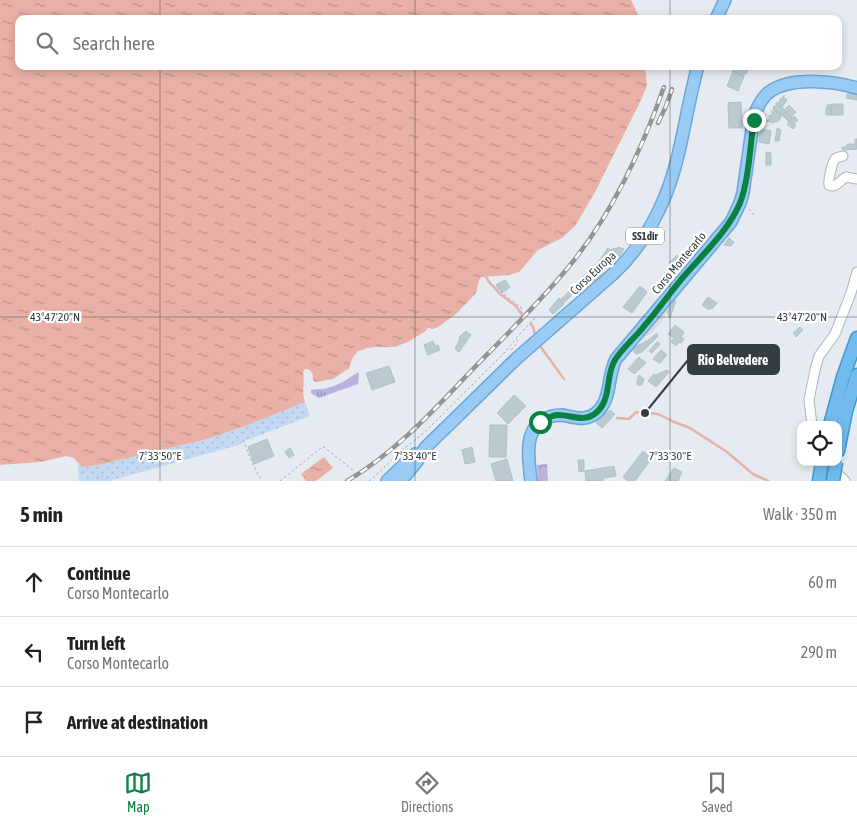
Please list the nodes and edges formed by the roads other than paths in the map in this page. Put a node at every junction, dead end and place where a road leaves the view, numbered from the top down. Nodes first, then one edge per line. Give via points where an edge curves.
1 (725, 0) edge
2 (718, 15) edge
3 (697, 70) edge
4 (857, 88) edge
5 (843, 156) dead end
6 (857, 179) edge
7 (857, 272) edge
8 (857, 338) edge
9 (857, 375) edge
10 (812, 421) edge
11 (831, 421) edge
12 (842, 431) edge
13 (425, 448) junction
14 (823, 466) edge
15 (828, 466) edge
16 (836, 466) edge
17 (387, 481) edge
18 (401, 481) edge
19 (531, 481) edge
20 (819, 481) edge
21 (834, 481) edge
22 (844, 481) edge

1 - 2 main road
3 - 13 main road, Corso Europa / SS1dir via 667,193 638,246 614,274 516,359
4 - 19 main road, Corso Montecarlo via 832,83 798,83 779,87 763,98 754,116 743,193 731,222 616,359 610,371 605,401 597,412 580,419 554,415 536,426 529,444
5 - 6 street via 834,160 828,184 835,186 846,177
7 - 10 street via 835,334 819,356 809,400
8 - 11 highway
9 - 12 highway
13 - 17 main road, Corso Europa / SS1dir
13 - 18 main road, Corso Europa / SS1dir
14 - 20 highway
15 - 22 street
16 - 21 highway, bridge

